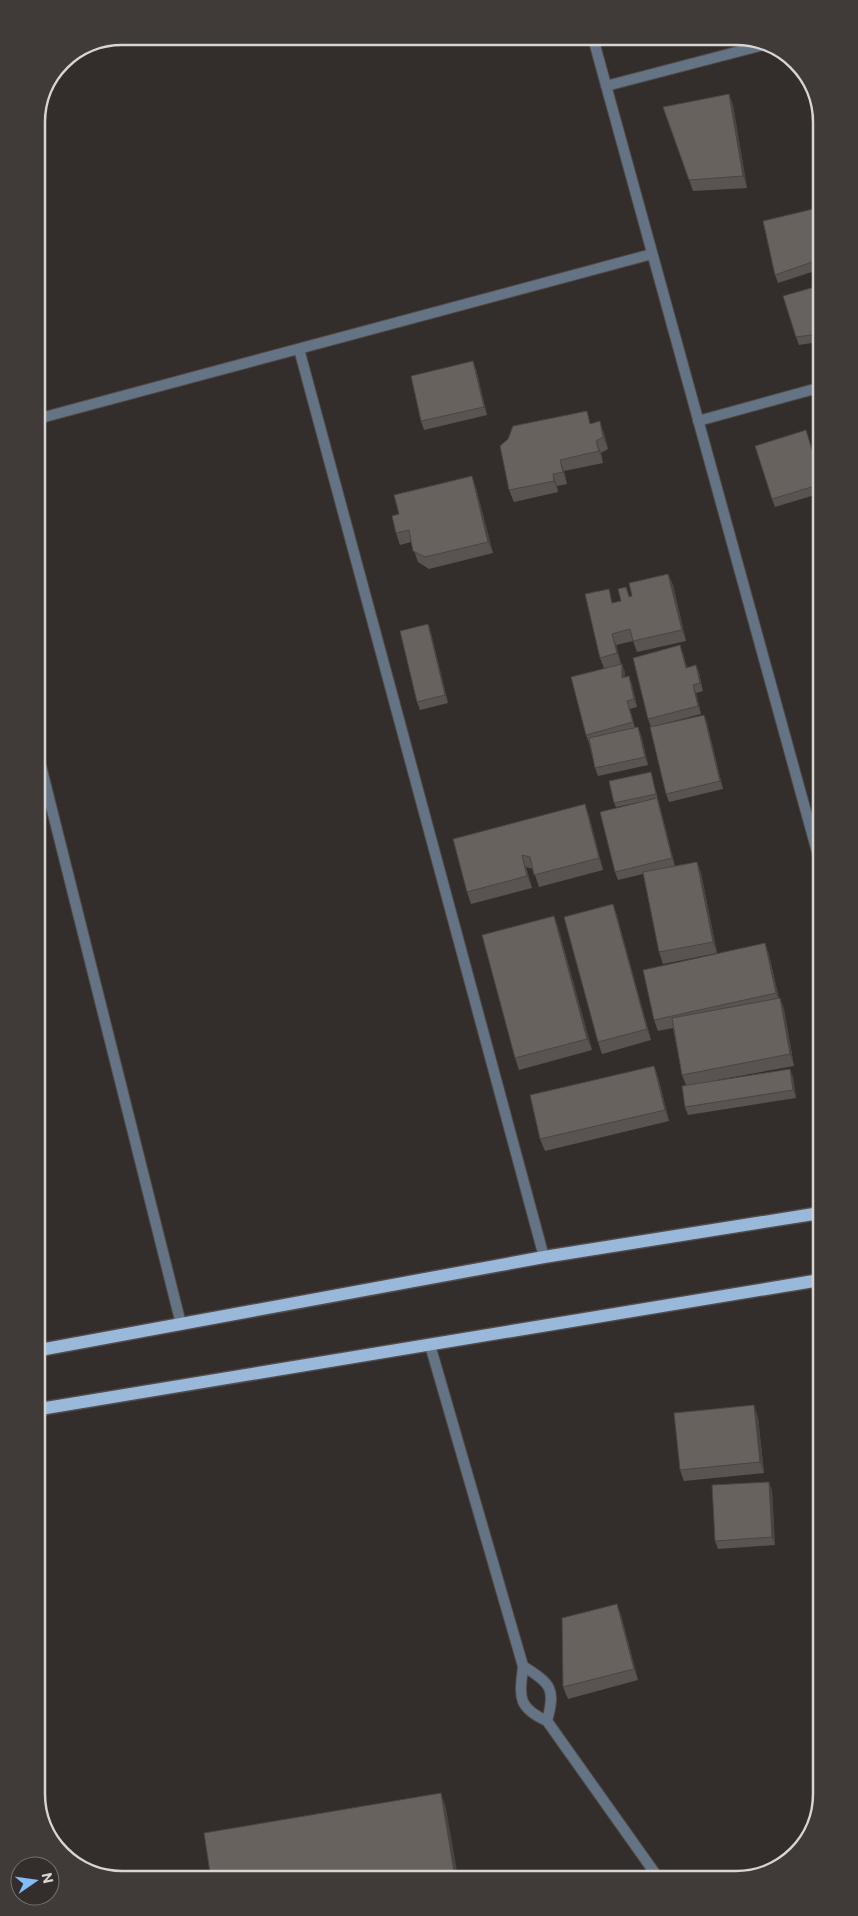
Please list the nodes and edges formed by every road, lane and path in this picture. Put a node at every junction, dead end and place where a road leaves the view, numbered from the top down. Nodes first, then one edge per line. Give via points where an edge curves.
1 (595, 45) edge
2 (754, 48) edge
3 (606, 86) junction
4 (652, 254) junction
5 (299, 349) junction
6 (813, 389) edge
7 (45, 417) edge
8 (698, 421) junction
9 (45, 782) edge
10 (813, 837) edge
11 (813, 1214) edge
12 (544, 1257) junction
13 (813, 1281) edge
14 (181, 1324) junction
15 (430, 1345) junction
16 (45, 1349) edge
17 (45, 1408) edge
18 (523, 1666) junction
19 (547, 1721) junction
20 (653, 1871) edge

1 - 3 street
2 - 3 street
3 - 4 street
4 - 5 street
4 - 8 street
5 - 7 street
5 - 12 street
6 - 8 street
8 - 10 street
9 - 14 street
11 - 12 main road
12 - 14 main road
13 - 15 main road
14 - 16 main road
15 - 17 main road
15 - 18 street
18 - 19 street via 541,1677 549,1688 552,1701
18 - 19 street via 522,1702 531,1714
19 - 20 street

